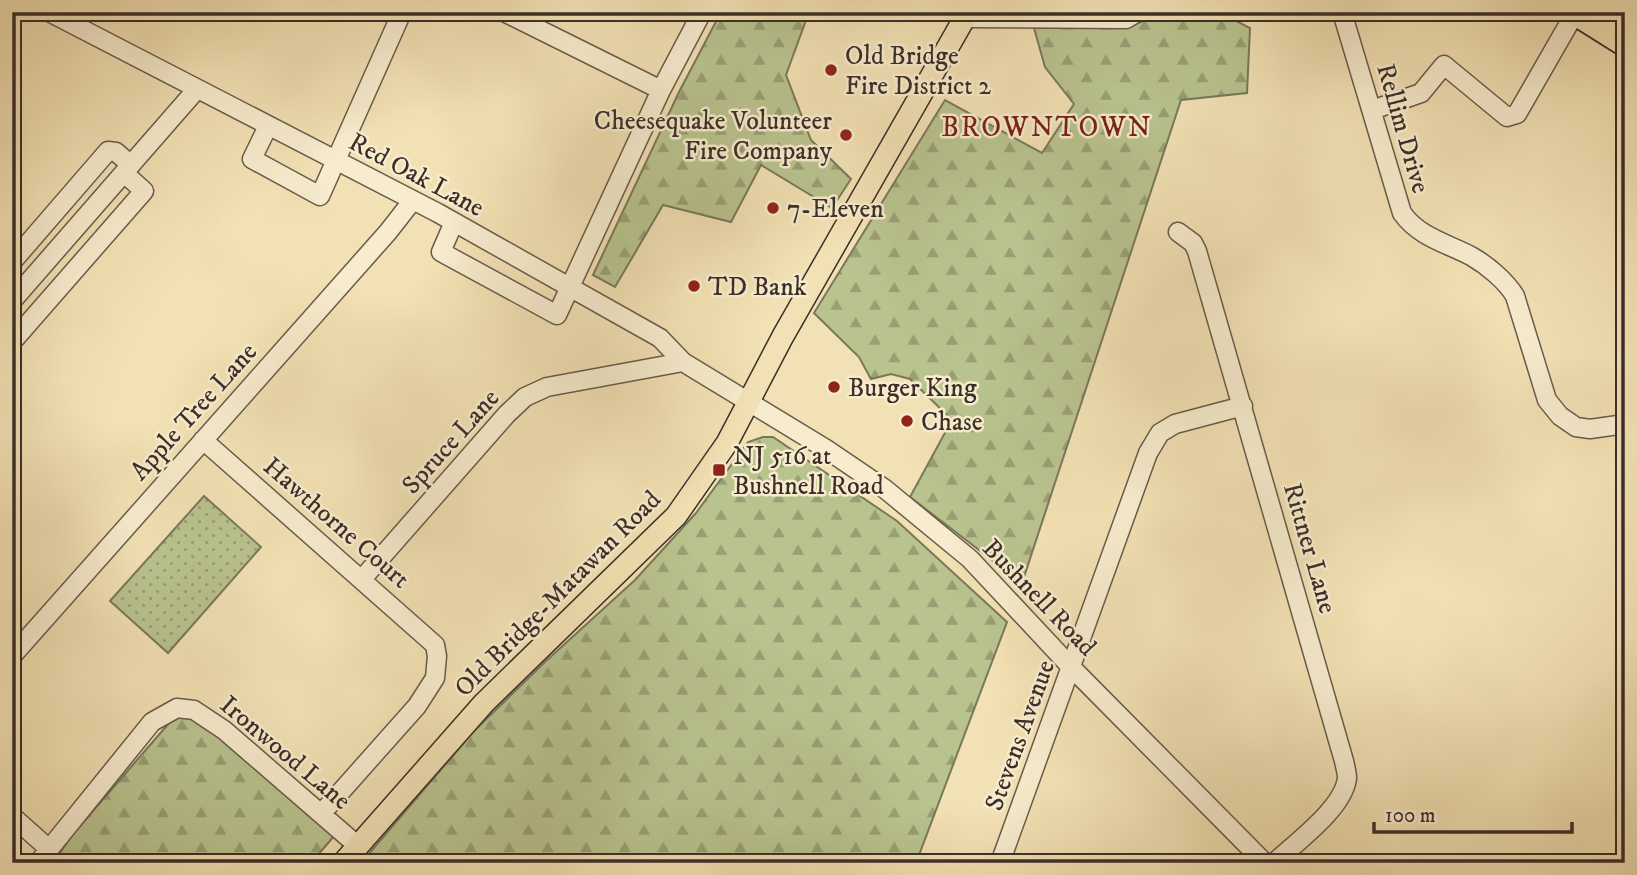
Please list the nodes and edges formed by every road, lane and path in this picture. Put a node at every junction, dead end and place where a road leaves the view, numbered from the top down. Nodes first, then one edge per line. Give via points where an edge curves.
1 (49, 12) edge
2 (402, 12) edge
3 (504, 12) edge
4 (702, 12) edge
5 (1138, 12) edge
6 (1342, 12) edge
7 (1612, 12) edge
8 (1574, 13) edge
9 (966, 15) edge
10 (1625, 24) edge
11 (1625, 44) edge
12 (197, 89) junction
13 (661, 90) junction
14 (1372, 110) junction
15 (268, 126) junction
16 (337, 161) junction
17 (127, 169) junction
18 (413, 200) junction
19 (454, 222) junction
20 (1178, 232) dead end
21 (33, 238) junction
22 (52, 255) junction
23 (12, 262) edge
24 (570, 289) junction
25 (12, 301) edge
26 (12, 312) edge
27 (27, 325) junction
28 (12, 342) edge
29 (683, 362) junction
30 (749, 401) junction
31 (1243, 406) junction
32 (1625, 424) edge
33 (203, 440) junction
34 (362, 579) junction
35 (12, 656) edge
36 (1071, 667) junction
37 (321, 814) junction
38 (12, 816) edge
39 (358, 846) junction
40 (43, 856) edge
41 (343, 863) edge
42 (1000, 863) edge
43 (1265, 863) edge
44 (1273, 863) edge

1 - 12 street, Red Oak Lane
2 - 16 street
3 - 13 street
4 - 13 street
5 - 9 street via 1126,19
6 - 14 street, Rellim Drive
7 - 10 highway
8 - 11 highway
8 - 14 street via 1512,117 1444,65 1421,93
9 - 30 main road, Old Bridge-Matawan Road
12 - 15 street, Red Oak Lane
12 - 17 street
13 - 24 street
14 - 32 street, Rellim Drive via 1402,213 1411,226 1473,257 1508,285 1516,296 1547,400 1576,427
15 - 16 street, Red Oak Lane
15 - 16 street via 252,159 320,196
16 - 18 street, Red Oak Lane
17 - 21 street via 116,152 108,151
17 - 22 street
17 - 27 street via 144,191
18 - 19 street, Red Oak Lane
18 - 33 street, Apple Tree Lane
19 - 24 street, Red Oak Lane
19 - 24 street via 441,251 557,315
20 - 31 street, Rittner Lane via 1197,251
21 - 22 street
21 - 23 street
22 - 25 street
24 - 29 street, Red Oak Lane via 660,338
26 - 27 street
27 - 28 street
29 - 30 street, Red Oak Lane
29 - 34 street, Spruce Lane via 547,387 525,397
30 - 36 street, Bushnell Road via 885,489 970,559
30 - 39 main road, Old Bridge-Matawan Road via 727,443 676,516 484,703
31 - 36 street, Stevens Avenue via 1175,424 1160,433 1147,453
31 - 44 street, Rittner Lane via 1347,778 1327,813
33 - 34 street, Hawthorne Court
33 - 35 street, Apple Tree Lane
34 - 37 street, Hawthorne Court via 435,645 435,678
36 - 42 street, Stevens Avenue
36 - 43 street, Bushnell Road
37 - 39 street, Ironwood Lane
37 - 40 street, Ironwood Lane via 223,730 194,710 177,708 152,722
38 - 40 street
39 - 41 main road, Old Bridge-Matawan Road

